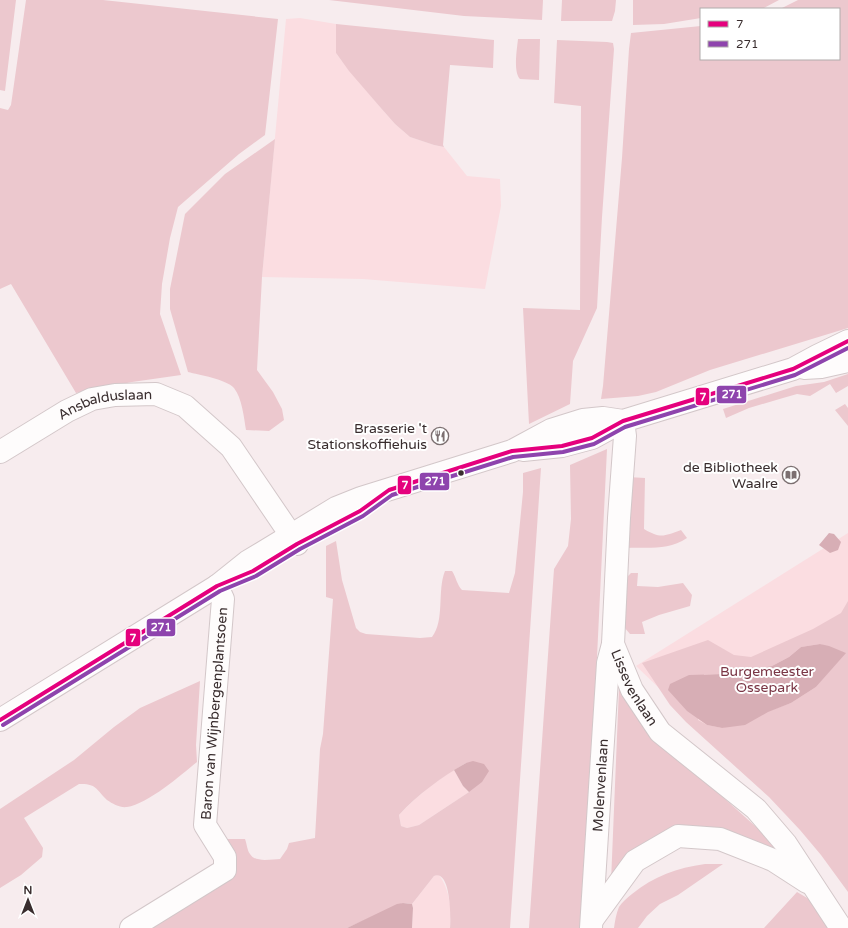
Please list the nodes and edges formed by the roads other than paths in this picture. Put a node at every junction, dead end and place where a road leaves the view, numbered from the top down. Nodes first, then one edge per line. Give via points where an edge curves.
1 (848, 342) edge
2 (848, 360) edge
3 (793, 369) junction
4 (623, 421) junction
5 (0, 452) edge
6 (294, 539) junction
7 (217, 586) junction
8 (613, 644) junction
9 (0, 720) edge
10 (814, 887) junction
11 (591, 924) edge
12 (131, 928) edge
13 (841, 928) edge

1 - 3 street
2 - 3 street via 821,367
3 - 4 street
4 - 6 street via 603,418 583,420 551,430 512,451 361,498 336,508
4 - 8 street, Lissevenlaan via 625,436
5 - 6 street, Ansbalduslaan via 67,411 92,399 115,395 156,394 185,406 232,447
6 - 7 street via 246,562
7 - 9 street
7 - 12 street, Baron van Wijnbergenplantsoen via 223,598 205,825 225,857 224,870
8 - 10 street, Lissevenlaan via 632,690 660,732 756,809 786,844
8 - 11 street, Molenvenlaan via 608,663
10 - 11 street, Lissevenlaan via 773,860 720,839 678,836 634,861
10 - 13 street, Lissevenlaan

